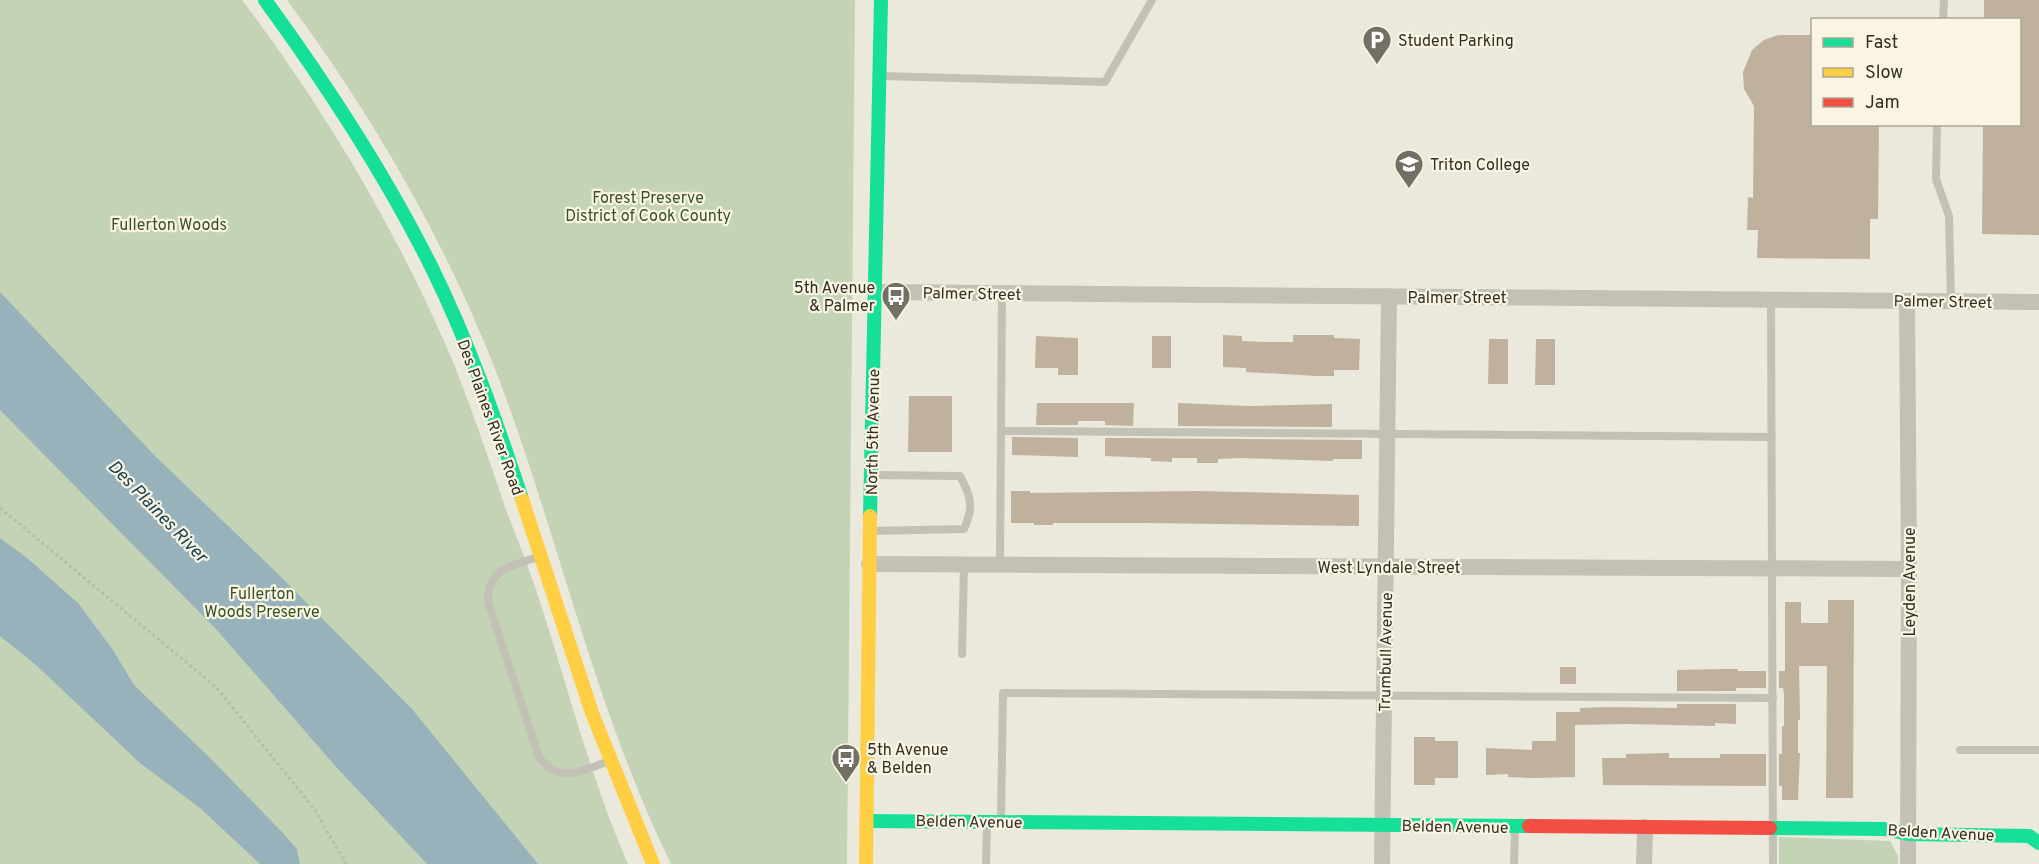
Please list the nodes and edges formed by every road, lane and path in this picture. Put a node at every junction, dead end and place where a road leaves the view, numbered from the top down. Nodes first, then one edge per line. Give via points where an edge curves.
1 (265, 0) edge
2 (881, 0) edge
3 (1152, 0) edge
4 (1944, 0) edge
5 (1943, 18) edge
6 (880, 76) junction
7 (1937, 126) edge
8 (876, 292) junction
9 (1002, 293) junction
10 (1389, 296) junction
11 (1771, 300) junction
12 (1907, 301) junction
13 (1951, 301) junction
14 (2039, 302) edge
15 (1002, 431) junction
16 (1387, 434) junction
17 (1772, 437) junction
18 (871, 475) junction
19 (0, 508) edge
20 (870, 531) junction
21 (541, 556) junction
22 (869, 564) junction
23 (964, 564) junction
24 (1000, 564) junction
25 (1386, 567) junction
26 (1772, 569) junction
27 (1910, 569) junction
28 (962, 654) dead end
29 (1384, 696) junction
30 (1773, 698) junction
31 (1960, 750) dead end
32 (2039, 750) edge
33 (611, 761) junction
34 (867, 820) junction
35 (994, 822) junction
36 (1383, 825) junction
37 (1515, 826) junction
38 (1645, 827) junction
39 (1773, 827) junction
40 (1908, 834) junction
41 (2039, 843) edge
42 (346, 864) edge
43 (653, 864) edge
44 (866, 864) edge
45 (986, 864) edge
46 (1382, 864) edge
47 (1514, 864) edge
48 (1644, 864) edge
49 (1773, 864) edge
50 (1908, 864) edge

1 - 21 street, Des Plaines River Road via 340,107 412,230 473,362
2 - 6 street, North 5th Avenue
3 - 6 lane via 1105,82
4 - 5 lane
6 - 8 street, North 5th Avenue
7 - 13 lane via 1936,179 1949,216
8 - 9 street, Palmer Street
8 - 18 street, North 5th Avenue
9 - 10 street, Palmer Street
9 - 15 lane
10 - 11 street, Palmer Street
10 - 16 street, Trumbull Avenue
11 - 12 street, Palmer Street
11 - 17 lane
12 - 13 street, Palmer Street
12 - 27 street, Leyden Avenue
13 - 14 street, Palmer Street
15 - 16 lane
15 - 24 lane
16 - 17 lane
16 - 25 street, Trumbull Avenue
17 - 26 lane
18 - 20 street, North 5th Avenue
18 - 20 lane via 960,476 969,493 970,514 964,529
19 - 42 path via 216,687 315,810
20 - 22 street, North 5th Avenue
21 - 33 street, Des Plaines River Road
21 - 33 lane via 504,568 492,579 488,591 488,602 539,757 551,770 566,774
22 - 23 street, West Lyndale Street
22 - 34 street, North 5th Avenue
23 - 24 street, West Lyndale Street
23 - 28 lane
24 - 25 street, West Lyndale Street
25 - 26 street, West Lyndale Street
25 - 29 street, Trumbull Avenue
26 - 27 street, West Lyndale Street
26 - 30 lane
27 - 40 street, Leyden Avenue
29 - 30 lane
29 - 35 lane via 1003,693
29 - 36 street, Trumbull Avenue
30 - 39 lane
31 - 32 lane
33 - 43 street, Des Plaines River Road
34 - 35 street, Belden Avenue
34 - 44 street, North 5th Avenue
35 - 36 street, Belden Avenue
35 - 45 lane
36 - 37 street, Belden Avenue
36 - 46 street, Trumbull Avenue
37 - 38 street, Belden Avenue
37 - 47 lane
38 - 39 street, Belden Avenue
38 - 48 street
39 - 40 street, Belden Avenue via 1884,829
39 - 49 lane
40 - 41 street, Belden Avenue via 2029,836
40 - 50 street, Leyden Avenue

